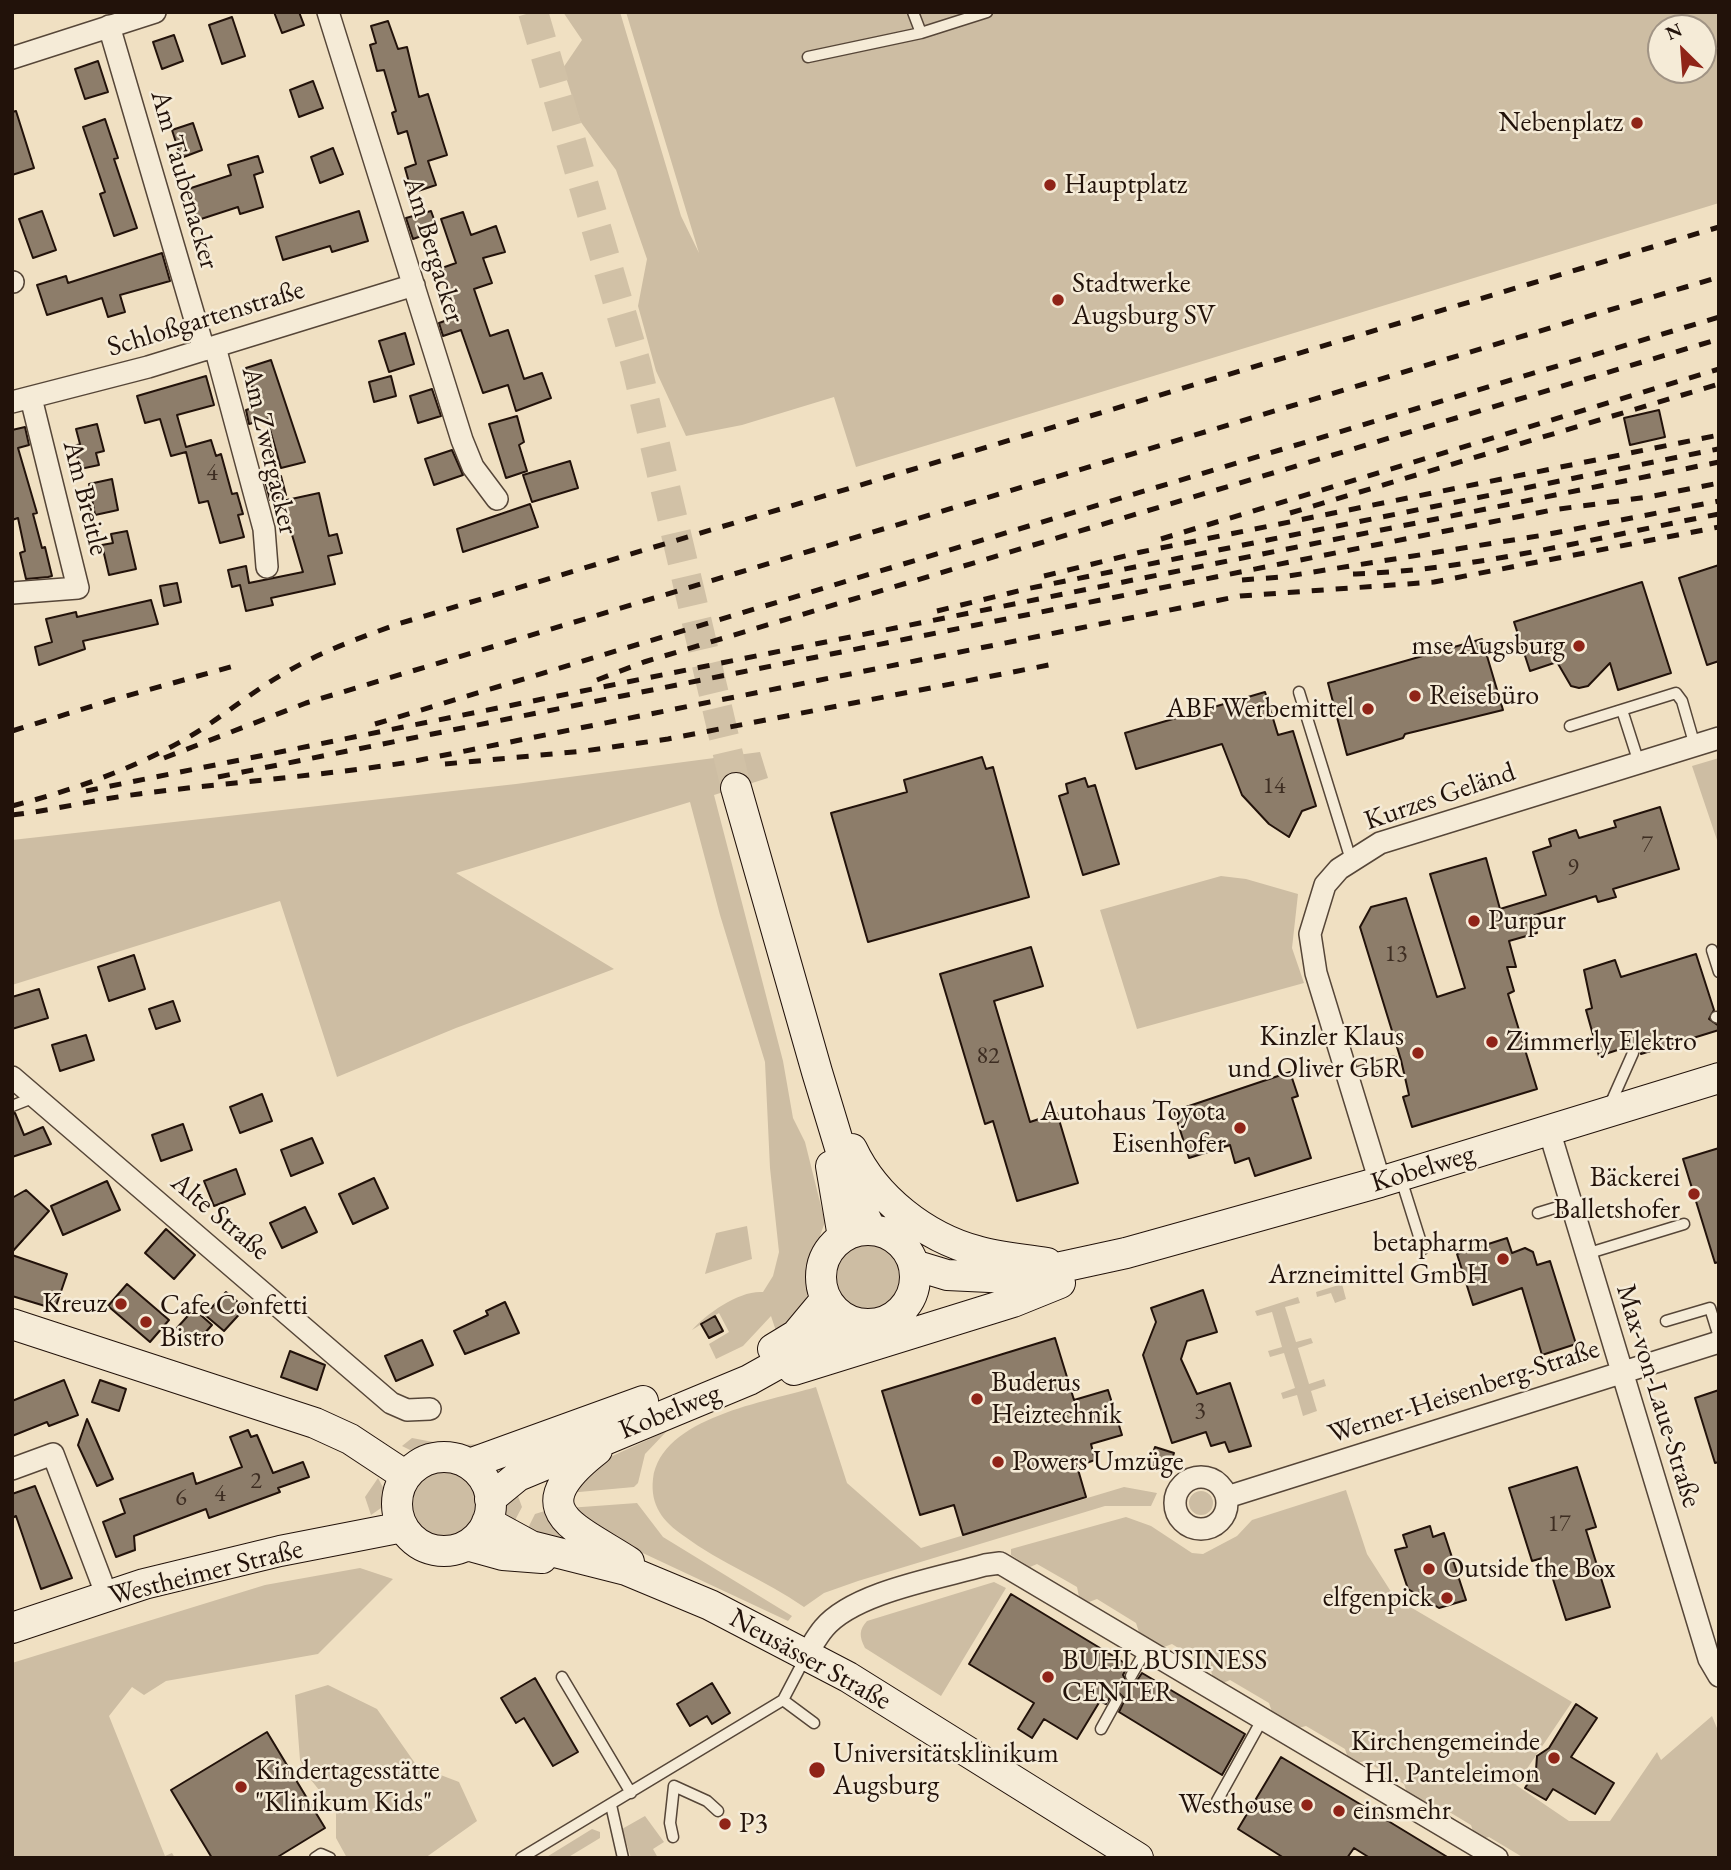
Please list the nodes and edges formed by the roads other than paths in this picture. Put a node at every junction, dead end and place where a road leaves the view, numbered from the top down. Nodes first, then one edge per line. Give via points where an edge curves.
1 (155, 12) edge
2 (328, 12) edge
3 (913, 12) edge
4 (987, 12) edge
5 (109, 26) junction
6 (921, 33) junction
7 (808, 57) dead end
8 (12, 58) edge
9 (414, 285) junction
10 (209, 349) junction
11 (22, 400) edge
12 (497, 499) dead end
13 (267, 567) dead end
14 (12, 593) edge
15 (1299, 692) dead end
16 (1622, 710) junction
17 (1570, 726) dead end
18 (1719, 738) edge
19 (1695, 746) junction
20 (1639, 763) junction
21 (736, 788) tunnel mouth
22 (1351, 860) junction
23 (1712, 950) dead end
24 (1719, 972) edge
25 (1633, 1053) dead end
26 (1394, 1062) dead end
27 (817, 1072) junction
28 (1348, 1075) junction
29 (12, 1077) edge
30 (1719, 1078) edge
31 (35, 1097) junction
32 (12, 1106) edge
33 (1615, 1110) junction
34 (1549, 1130) junction
35 (1390, 1179) junction
36 (1571, 1203) junction
37 (1538, 1213) dead end
38 (1684, 1224) dead end
39 (857, 1233) junction
40 (1423, 1249) dead end
41 (1586, 1254) junction
42 (914, 1265) junction
43 (1064, 1274) junction
44 (911, 1298) junction
45 (826, 1299) junction
46 (849, 1321) junction
47 (1666, 1321) dead end
48 (12, 1324) edge
49 (1719, 1339) edge
50 (1620, 1372) junction
51 (750, 1380) junction
52 (430, 1409) dead end
53 (621, 1432) junction
54 (470, 1464) junction
55 (12, 1469) edge
56 (406, 1476) junction
57 (1227, 1497) dead end
58 (489, 1511) junction
59 (402, 1527) junction
60 (467, 1545) junction
61 (576, 1559) junction
62 (661, 1583) junction
63 (107, 1596) junction
64 (12, 1628) edge
65 (1147, 1648) junction
66 (806, 1655) junction
67 (1131, 1676) dead end
68 (1719, 1676) edge
69 (562, 1677) dead end
70 (783, 1700) junction
71 (1117, 1700) dead end
72 (1264, 1717) junction
73 (817, 1723) dead end
74 (1101, 1729) dead end
75 (665, 1773) junction
76 (674, 1786) junction
77 (631, 1793) junction
78 (1217, 1801) dead end
79 (611, 1805) junction
80 (718, 1811) dead end
81 (673, 1837) dead end
82 (315, 1858) edge
83 (330, 1858) edge
84 (522, 1858) edge
85 (623, 1858) edge
86 (1138, 1858) edge
87 (1497, 1858) edge

1 - 5 street
2 - 9 street, Am Bergacker
3 - 6 lane
4 - 6 lane
5 - 8 street
5 - 10 street, Am Taubenacker
6 - 7 lane
9 - 10 street, Schloßgartenstraße
9 - 12 street, Am Bergacker via 469,458
10 - 11 street, Schloßgartenstraße
10 - 13 street, Am Zwergacker via 264,529
11 - 14 street, Am Breitle via 78,588
15 - 22 lane
16 - 17 lane
16 - 19 lane via 1676,693
16 - 20 lane
18 - 19 street, Kurzes Geländ
19 - 20 street, Kurzes Geländ
20 - 22 street, Kurzes Geländ via 1380,843
21 - 27 main road
22 - 28 street, Kurzes Geländ via 1325,885 1310,934 1316,972
23 - 24 lane
25 - 33 lane via 1613,1098
26 - 28 lane
27 - 39 main road via 854,1194
27 - 43 main road via 862,1171 907,1216 941,1237 977,1251
28 - 35 street, Kurzes Geländ
29 - 31 street, Alte Straße
30 - 33 main road, Kobelweg
31 - 32 lane
31 - 52 street, Alte Straße via 391,1403 407,1410
33 - 34 main road, Kobelweg
34 - 35 main road, Kobelweg
34 - 36 street, Max-von-Laue-Straße
35 - 40 lane
35 - 43 main road, Kobelweg
36 - 37 lane
36 - 41 street, Max-von-Laue-Straße
38 - 41 lane
39 - 42 main road via 888,1234 900,1242
39 - 45 main road via 830,1249 822,1265
41 - 50 street, Max-von-Laue-Straße
42 - 43 main road, Kobelweg via 980,1279
42 - 44 main road
43 - 44 main road, Kobelweg via 1009,1292
43 - 51 main road via 1013,1302
44 - 46 main road via 891,1319 870,1325
45 - 46 main road
45 - 54 main road, Kobelweg via 796,1335 749,1362
46 - 51 main road, Kobelweg
47 - 49 lane via 1710,1308
48 - 56 main road via 315,1423 350,1439
49 - 50 street, Werner-Heisenberg-Straße
50 - 57 street, Werner-Heisenberg-Straße
50 - 68 street, Max-von-Laue-Straße via 1709,1659
51 - 53 main road, Kobelweg
53 - 58 main road, Kobelweg via 518,1476
53 - 62 main road via 572,1469 558,1503 560,1516
54 - 56 main road via 440,1457 417,1464
54 - 58 main road via 481,1475
55 - 63 street via 53,1454
56 - 59 main road via 396,1505
58 - 60 main road
58 - 61 main road, Neusässer Straße via 531,1546
59 - 60 main road via 430,1549
59 - 63 main road, Westheimer Straße via 239,1560
60 - 61 main road, Neusässer Straße via 525,1558
61 - 62 main road, Neusässer Straße
62 - 66 main road, Neusässer Straße
63 - 64 main road, Westheimer Straße
65 - 66 street via 1000,1563 879,1596 843,1612 824,1627
65 - 67 lane
65 - 72 street
66 - 70 lane
66 - 86 main road, Neusässer Straße
69 - 77 lane
70 - 73 lane via 817,1717
70 - 75 lane
71 - 74 lane
72 - 78 lane
72 - 87 street
75 - 76 lane
75 - 77 lane
76 - 80 lane
76 - 81 lane
77 - 79 lane
79 - 84 lane
79 - 85 lane
82 - 83 lane via 321,1854

